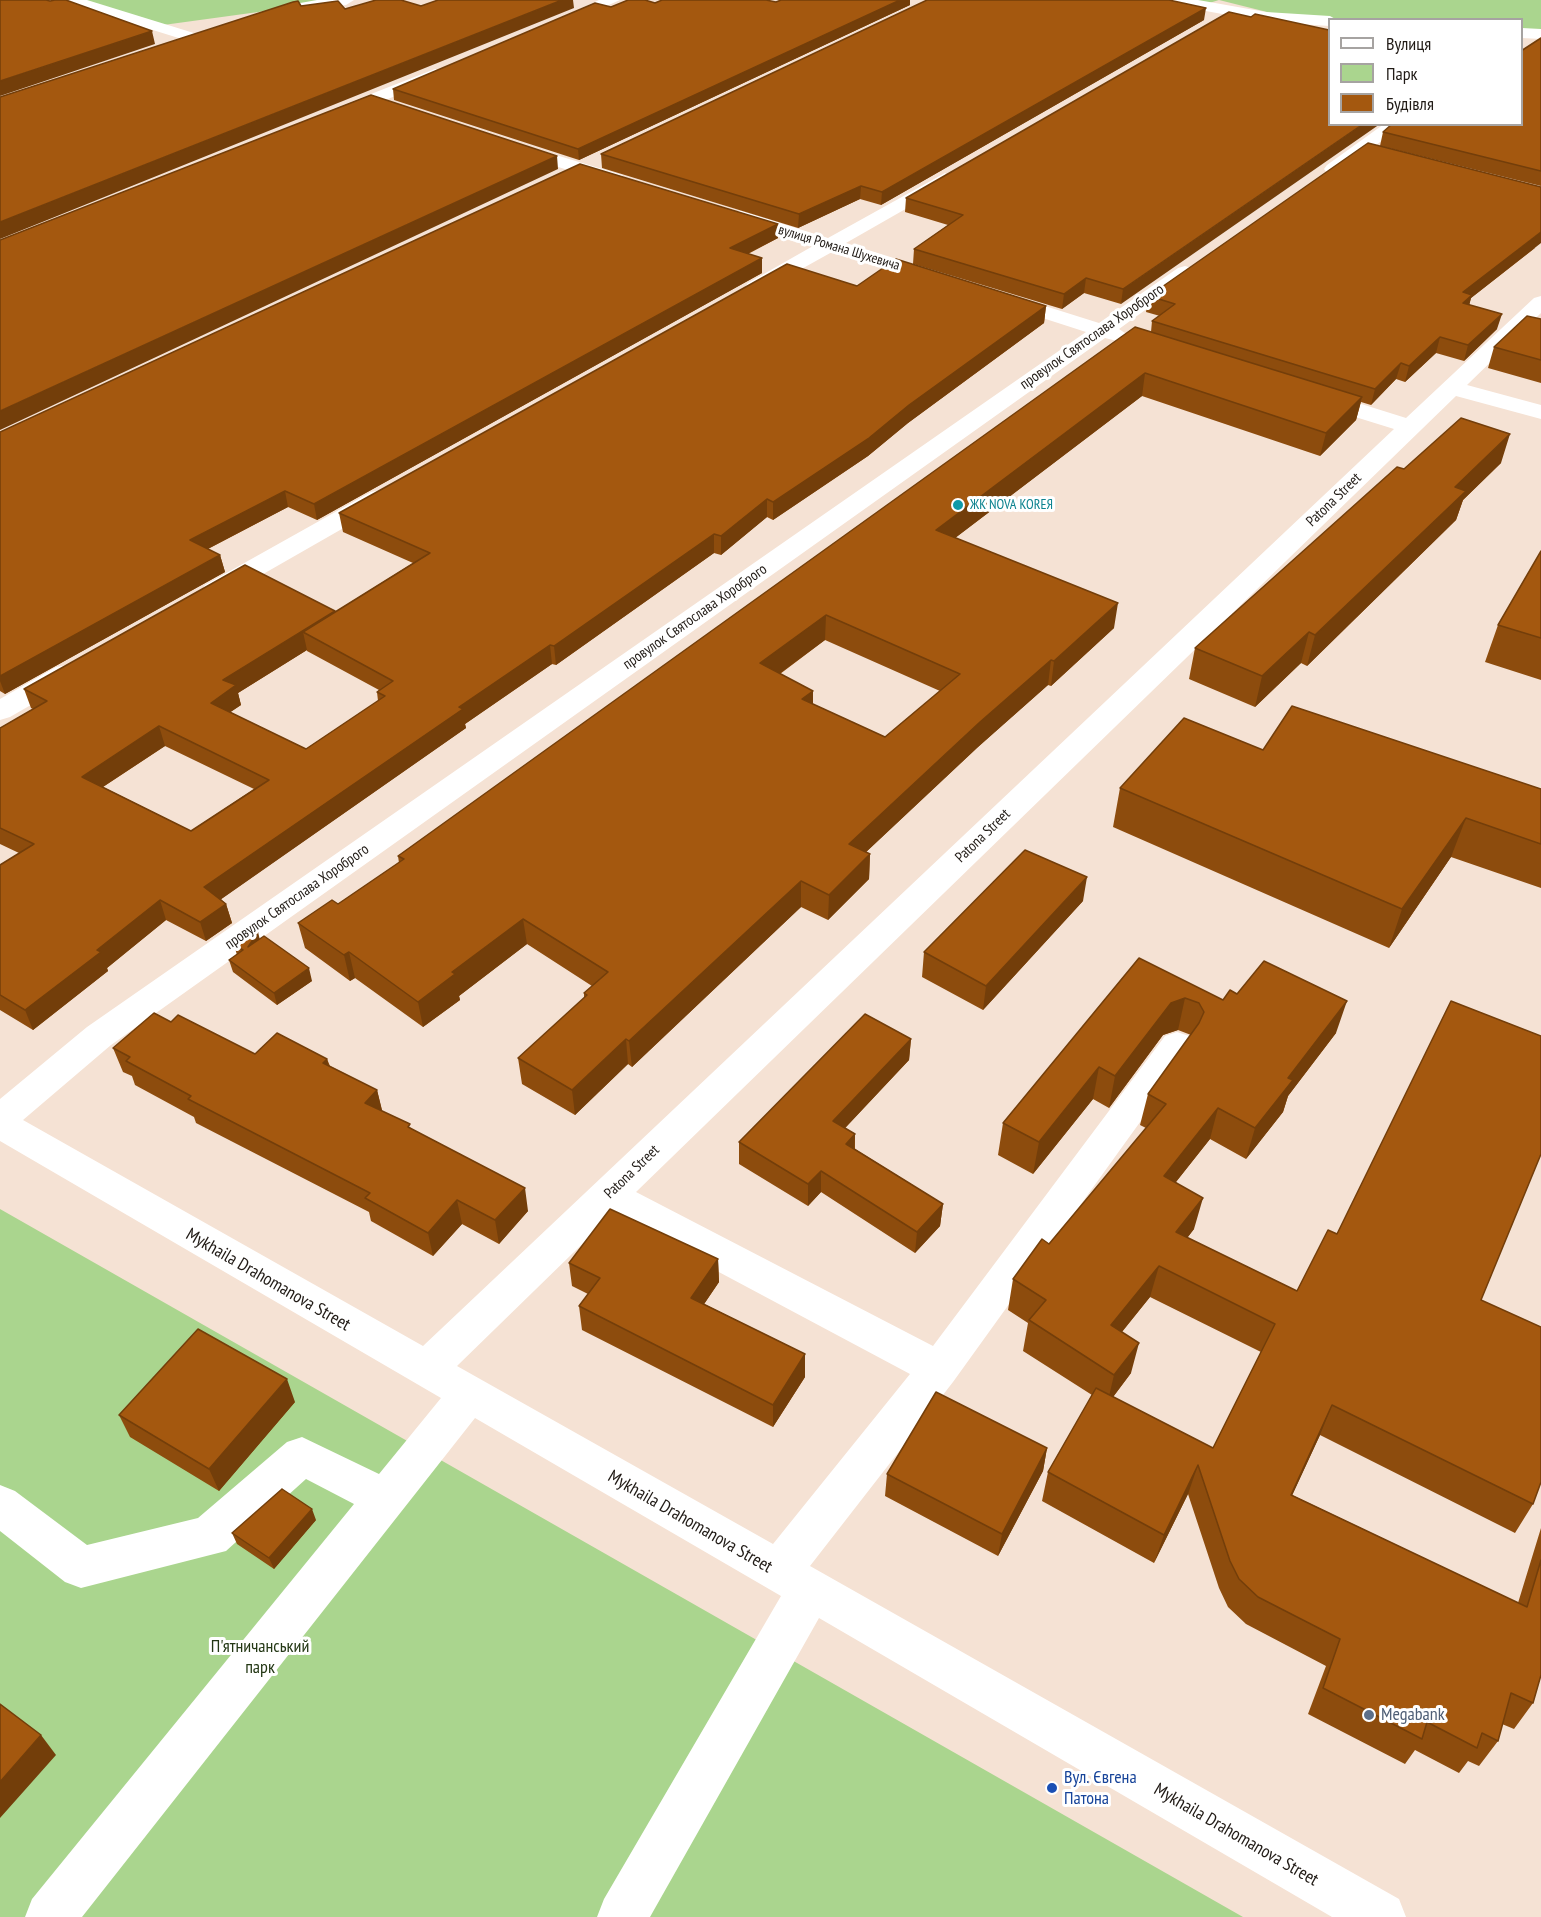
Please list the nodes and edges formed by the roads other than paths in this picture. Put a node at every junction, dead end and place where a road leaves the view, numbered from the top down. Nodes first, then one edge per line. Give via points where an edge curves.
1 (71, 0) edge
2 (346, 0) edge
3 (612, 0) edge
4 (1173, 0) edge
5 (277, 10) edge
6 (1233, 12) junction
7 (1328, 21) edge
8 (546, 27) edge
9 (1202, 30) edge
10 (169, 45) edge
11 (448, 68) edge
12 (372, 100) junction
13 (405, 111) edge
14 (317, 122) edge
15 (1394, 126) edge
16 (494, 140) edge
17 (604, 159) edge
18 (965, 167) edge
19 (582, 169) junction
20 (561, 179) edge
21 (1313, 182) edge
22 (639, 186) edge
23 (718, 210) edge
24 (831, 245) junction
25 (1208, 256) edge
26 (955, 284) edge
27 (989, 294) edge
28 (738, 297) edge
29 (1541, 302) edge
30 (1102, 330) junction
31 (1136, 341) edge
32 (1451, 388) junction
33 (1296, 391) edge
34 (1541, 412) edge
35 (1410, 427) junction
36 (395, 489) edge
37 (197, 600) edge
38 (83, 664) edge
39 (0, 711) edge
40 (1178, 1045) dead end
41 (0, 1119) edge
42 (0, 1124) edge
43 (608, 1195) junction
44 (939, 1369) junction
45 (425, 1370) junction
46 (468, 1395) junction
47 (384, 1498) junction
48 (0, 1505) edge
49 (794, 1581) junction
50 (50, 1917) edge
51 (622, 1917) edge
52 (1381, 1917) edge

1 - 10 street via 196,36
2 - 5 street
3 - 8 street
4 - 6 street
6 - 7 street
6 - 9 street
11 - 12 street
12 - 13 street
12 - 14 street
15 - 21 street via 1372,152
16 - 19 street
17 - 19 street
18 - 24 street
19 - 20 street
19 - 22 street
23 - 24 street, вулиця Романа Шухевича
24 - 26 street, вулиця Романа Шухевича
24 - 28 street
25 - 30 street, провулок Святослава Хороброго
27 - 30 street
29 - 32 street, Patona Street
30 - 31 street
30 - 41 street, провулок Святослава Хороброго via 99,1036
32 - 34 street
32 - 35 street, Patona Street
33 - 35 street
35 - 43 street, Patona Street
36 - 37 street
38 - 39 street
40 - 44 street
42 - 45 street, Mykhaila Drahomanova Street
43 - 44 street
43 - 45 street, Patona Street
44 - 49 street
45 - 46 street, Mykhaila Drahomanova Street
46 - 47 street
46 - 49 street, Mykhaila Drahomanova Street
47 - 48 street via 302,1456 210,1536 81,1567
47 - 50 street
49 - 51 street
49 - 52 street, Mykhaila Drahomanova Street

